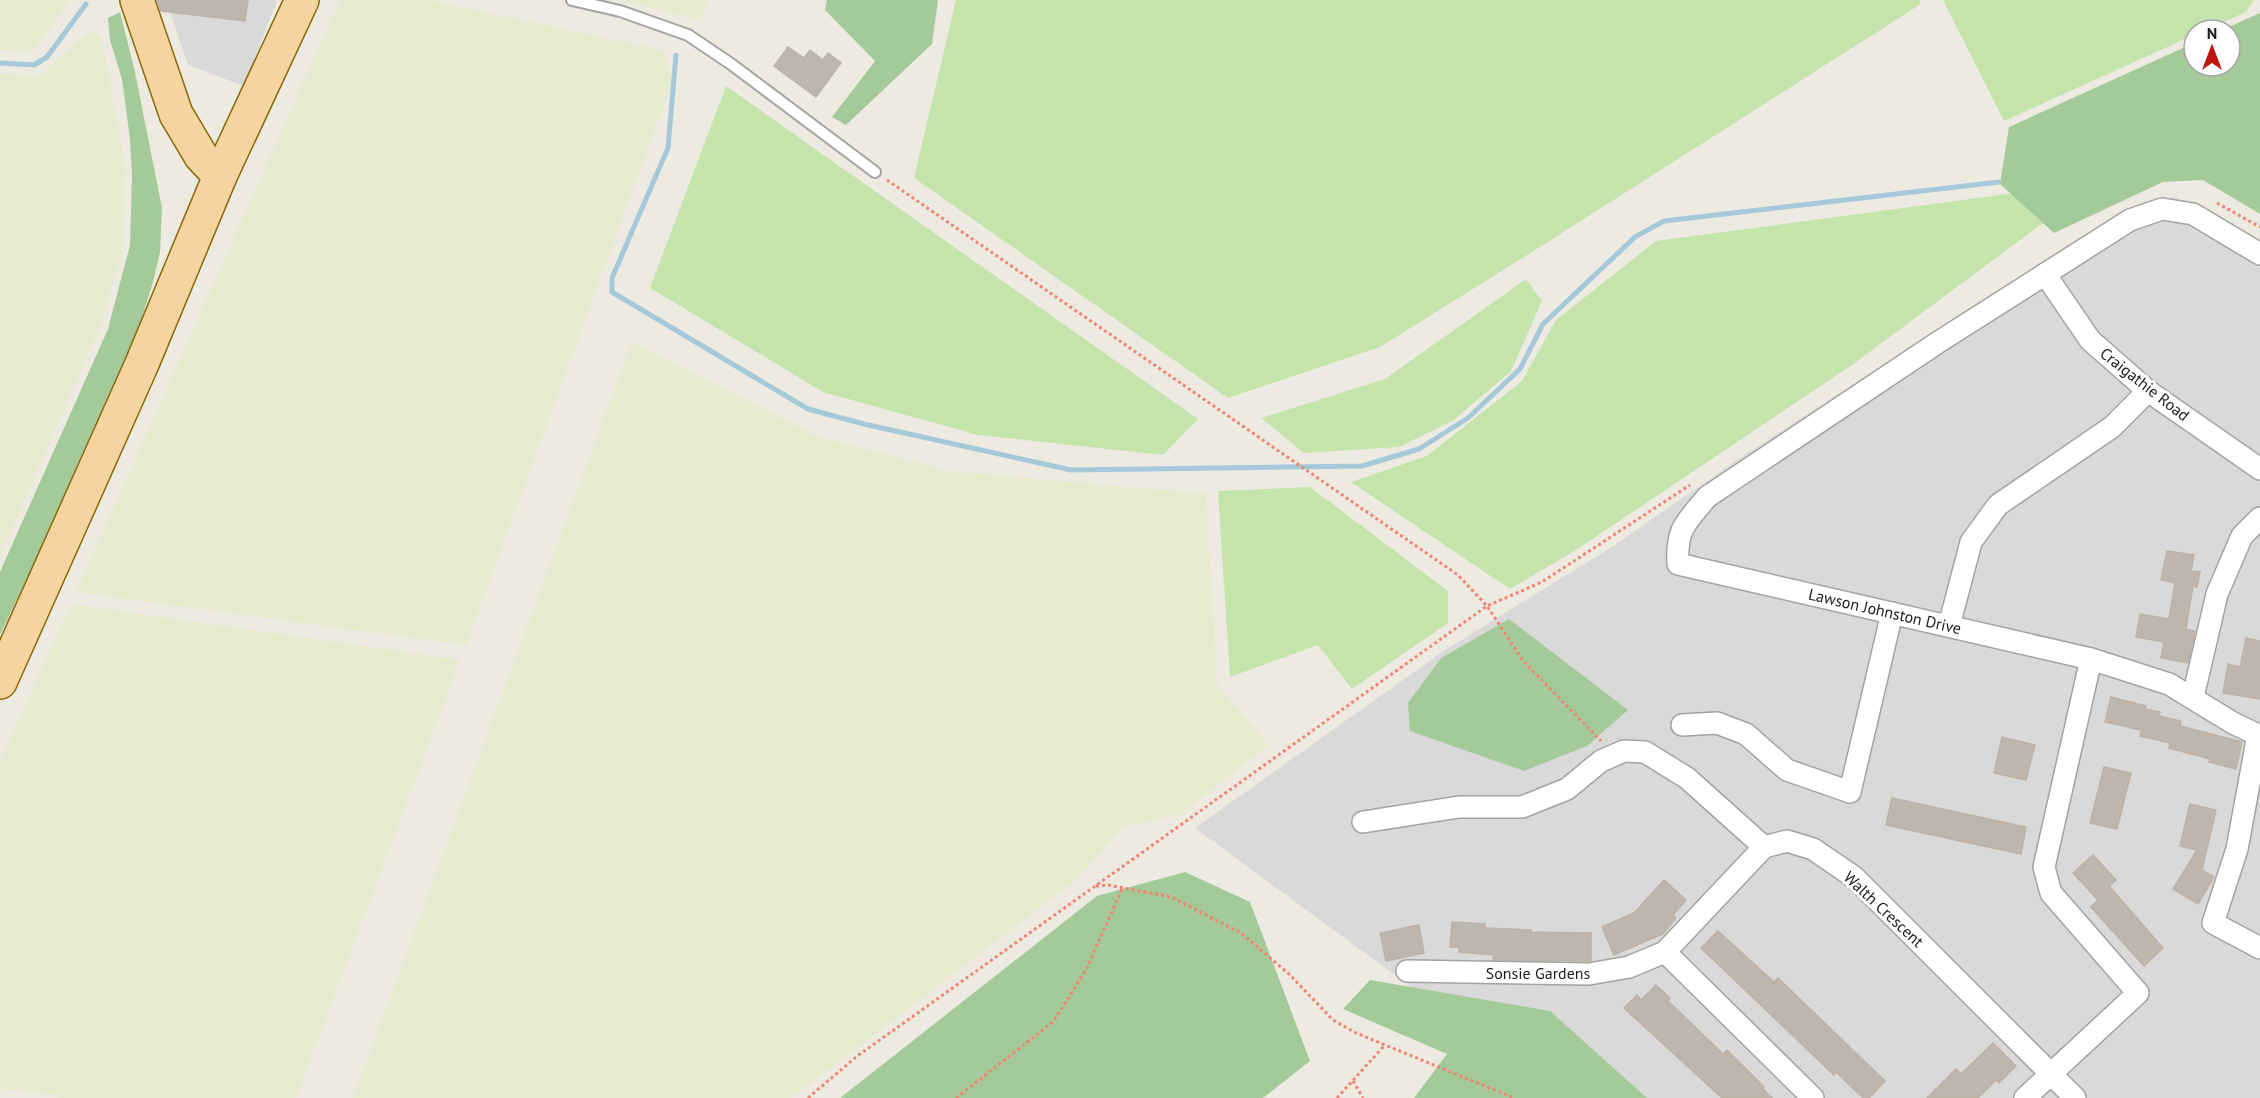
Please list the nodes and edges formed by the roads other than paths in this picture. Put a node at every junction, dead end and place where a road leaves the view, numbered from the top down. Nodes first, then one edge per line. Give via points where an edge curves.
1 (137, 0) edge
2 (302, 0) edge
3 (572, 0) edge
4 (875, 172) road end
5 (220, 176) junction
6 (2260, 254) edge
7 (2045, 274) junction
8 (2148, 391) junction
9 (2260, 469) edge
10 (2260, 518) edge
11 (1892, 613) junction
12 (1949, 626) junction
13 (2091, 659) junction
14 (0, 682) edge
15 (2193, 697) junction
16 (1682, 725) dead end
17 (2259, 736) edge
18 (1363, 822) dead end
19 (1764, 847) junction
20 (2260, 948) edge
21 (1665, 952) junction
22 (1407, 971) dead end
23 (2052, 1073) junction
24 (1813, 1098) edge
25 (2025, 1098) edge
26 (2075, 1098) edge

1 - 5 main road via 176,114 201,156
2 - 5 main road
3 - 4 lane via 620,10 688,34
5 - 14 main road via 141,366
6 - 7 street via 2193,214 2162,208 2130,220
7 - 8 street, Craigathie Road via 2090,340
7 - 11 street, Lawson Johnston Drive via 1707,497 1683,527 1677,543 1678,564
8 - 9 street, Craigathie Road
8 - 12 street via 2112,427 1998,505 1971,542
10 - 15 street via 2242,536 2217,594
11 - 12 street, Lawson Johnston Drive
11 - 16 street via 1850,792 1787,770 1746,734 1717,723
12 - 13 street, Lawson Johnston Drive
13 - 15 street, Lawson Johnston Drive via 2169,684
13 - 23 street via 2044,867 2051,893 2138,993
15 - 17 street, Lawson Johnston Drive
17 - 20 street via 2236,849 2213,924
18 - 19 street via 1459,807 1522,807 1566,789 1601,761 1624,751 1645,752 1687,778
19 - 21 street, Sonsie Gardens
19 - 23 street, Walth Crescent via 1787,841 1813,849 1854,877
21 - 22 street, Sonsie Gardens via 1629,967 1589,974
21 - 24 street
23 - 25 street
23 - 26 street, Walth Crescent

